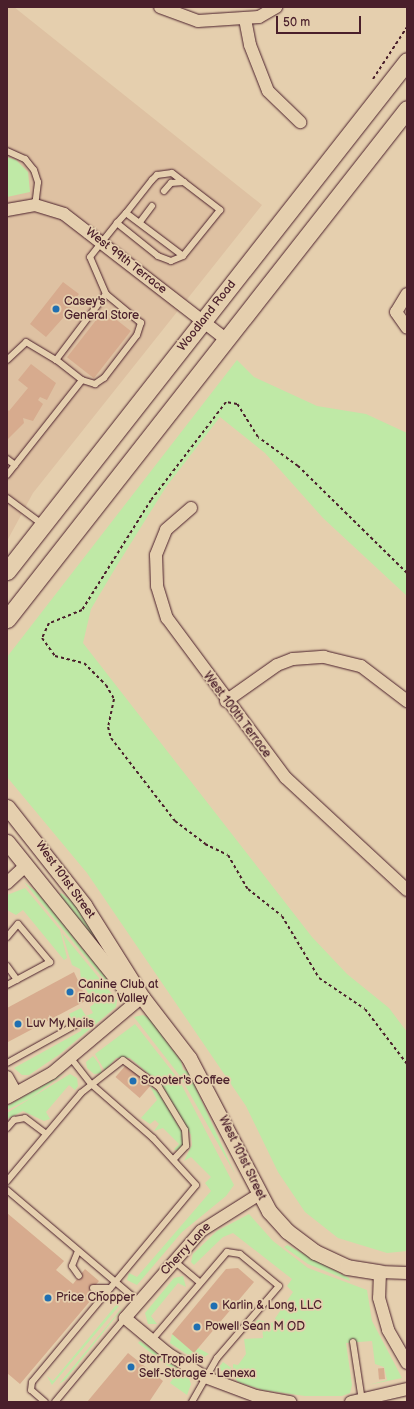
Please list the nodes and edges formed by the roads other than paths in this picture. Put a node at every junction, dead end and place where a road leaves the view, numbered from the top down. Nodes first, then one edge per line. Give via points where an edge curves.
1 (160, 7) edge
2 (276, 7) edge
3 (245, 19) junction
4 (407, 61) edge
5 (407, 109) edge
6 (300, 122) dead end
7 (7, 151) edge
8 (184, 182) junction
9 (164, 191) dead end
10 (35, 205) junction
11 (152, 206) dead end
12 (11, 209) edge
13 (126, 212) junction
14 (140, 222) junction
15 (117, 224) junction
16 (102, 243) junction
17 (183, 256) junction
18 (106, 294) junction
19 (407, 294) edge
20 (203, 321) junction
21 (407, 328) edge
22 (227, 340) junction
23 (7, 360) edge
24 (56, 360) junction
25 (82, 380) junction
26 (7, 459) edge
27 (15, 465) junction
28 (7, 475) edge
29 (7, 498) edge
30 (191, 508) dead end
31 (43, 525) junction
32 (7, 571) edge
33 (7, 619) edge
34 (226, 701) junction
35 (407, 701) edge
36 (7, 808) edge
37 (7, 842) edge
38 (26, 865) junction
39 (7, 883) edge
40 (407, 890) edge
41 (7, 937) edge
42 (7, 966) edge
43 (17, 980) junction
44 (7, 985) edge
45 (142, 997) junction
46 (77, 1024) dead end
47 (71, 1058) junction
48 (7, 1063) edge
49 (7, 1077) edge
50 (91, 1084) junction
51 (11, 1096) edge
52 (7, 1128) edge
53 (46, 1134) junction
54 (174, 1159) junction
55 (7, 1181) edge
56 (7, 1190) edge
57 (258, 1194) junction
58 (78, 1250) junction
59 (173, 1260) junction
60 (380, 1272) junction
61 (407, 1273) edge
62 (79, 1276) dead end
63 (116, 1282) junction
64 (200, 1283) junction
65 (93, 1288) dead end
66 (110, 1288) junction
67 (139, 1302) junction
68 (125, 1318) junction
69 (151, 1341) junction
70 (353, 1342) dead end
71 (407, 1363) edge
72 (205, 1377) junction
73 (407, 1389) edge
74 (380, 1399) edge
75 (359, 1401) edge
76 (45, 1402) edge
77 (55, 1402) edge
78 (192, 1402) edge
79 (290, 1402) edge

1 - 3 street via 198,21
2 - 3 street via 259,17
3 - 6 street via 250,44 268,91
4 - 20 main road, Woodland Road
5 - 22 main road
7 - 10 lane via 24,159 34,170 38,182
8 - 9 lane via 171,183
8 - 13 lane via 172,173 160,172
8 - 17 lane via 220,210
10 - 12 street, West 99th Terrace
10 - 16 street, West 99th Terrace via 64,214
11 - 14 lane
13 - 14 lane
13 - 15 lane
14 - 17 lane
15 - 16 lane
15 - 17 lane via 165,260
16 - 18 lane via 90,258
16 - 20 street, West 99th Terrace
18 - 24 lane
18 - 25 lane via 141,323 138,335 104,378 95,384
19 - 21 street via 396,312
20 - 22 street, West 99th Terrace
20 - 31 main road, Woodland Road
22 - 33 main road
23 - 24 lane via 26,342
24 - 25 lane
25 - 27 lane
26 - 27 lane
27 - 28 lane
29 - 31 lane
30 - 34 street, West 100th Terrace via 174,520 160,541 156,555 157,586 160,602 177,635
31 - 32 main road, Woodland Road
34 - 35 street via 277,665 293,659 324,657 361,666
34 - 40 street, West 100th Terrace via 286,778
36 - 45 street, West 101st Street via 84,905
37 - 38 street, West 101st Street
38 - 39 street
38 - 45 street, West 101st Street via 122,985
41 - 43 lane via 18,924 50,962
42 - 43 lane
43 - 44 lane
45 - 47 street
45 - 57 street, West 101st Street via 200,1077
46 - 48 lane
47 - 50 lane
47 - 51 street
49 - 51 street
50 - 53 lane
50 - 54 lane
50 - 54 lane via 123,1060 159,1088 188,1137 184,1151
52 - 53 lane via 14,1120 25,1118
53 - 55 lane
54 - 63 lane via 196,1184
56 - 58 lane
57 - 59 street, Cherry Lane via 219,1216
57 - 60 street, West 101st Street via 287,1231 315,1252 347,1266
58 - 62 lane via 72,1266
58 - 63 lane
59 - 64 lane
59 - 67 street, Cherry Lane
60 - 61 street
60 - 71 street via 382,1314
63 - 66 lane
63 - 67 lane
64 - 69 lane
64 - 72 lane via 227,1252 240,1254 279,1286
65 - 66 lane
66 - 76 lane via 32,1382 31,1390
67 - 68 street, Cherry Lane
68 - 69 street
68 - 77 lane
69 - 72 street
70 - 75 lane
72 - 78 lane
72 - 79 street via 256,1396
73 - 74 street
74 - 75 street

